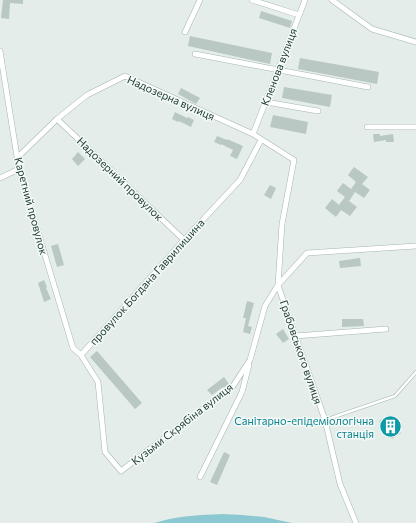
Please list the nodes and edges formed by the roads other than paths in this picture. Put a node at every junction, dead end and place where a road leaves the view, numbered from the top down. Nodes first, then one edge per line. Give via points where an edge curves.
1 (200, 0) edge
2 (252, 0) edge
3 (305, 0) edge
4 (332, 0) edge
5 (299, 15) junction
6 (185, 32) dead end
7 (416, 42) edge
8 (0, 51) edge
9 (194, 54) dead end
10 (278, 70) junction
11 (368, 87) dead end
12 (266, 102) junction
13 (318, 111) dead end
14 (57, 119) junction
15 (367, 127) dead end
16 (416, 127) edge
17 (253, 134) junction
18 (261, 140) junction
19 (17, 158) junction
20 (294, 160) joint
21 (19, 169) junction
22 (0, 178) edge
23 (184, 240) junction
24 (416, 246) edge
25 (278, 284) junction
26 (386, 329) dead end
27 (295, 336) junction
28 (80, 355) junction
29 (250, 360) junction
30 (416, 372) edge
31 (325, 420) junction
32 (200, 477) dead end
33 (356, 523) edge

1 - 6 street
2 - 5 street
3 - 5 street, Кленова вулиця
4 - 7 street via 372,29
5 - 10 street, Кленова вулиця
8 - 19 street, Каретний провулок
9 - 10 street
10 - 11 street
10 - 12 street, Кленова вулиця
12 - 13 street
12 - 17 street, Кленова вулиця
14 - 17 street, Надозерна вулиця via 87,95 125,76
14 - 19 street, Надозерна вулиця
14 - 23 street, Надозерний провулок
15 - 16 street
17 - 18 street, Надозерна вулиця
18 - 20 street, Надозерна вулиця
18 - 23 street, провулок Богдана Гаврилишина via 240,180
19 - 21 street, Каретний провулок
20 - 25 street, Кузьми Скрябіна вулиця via 282,224
21 - 22 street
21 - 28 street, Каретний провулок via 73,348
23 - 28 street, провулок Богдана Гаврилишина
24 - 25 street via 307,253
25 - 27 street, Грабовського вулиця
25 - 29 street, Кузьми Скрябіна вулиця via 264,306
26 - 27 street
27 - 31 street, Грабовського вулиця
28 - 29 street, Кузьми Скрябіна вулиця via 98,382 105,452 122,471 233,386
29 - 32 street via 242,392
30 - 31 lane via 395,396
31 - 33 street, Грабовського вулиця via 340,484

